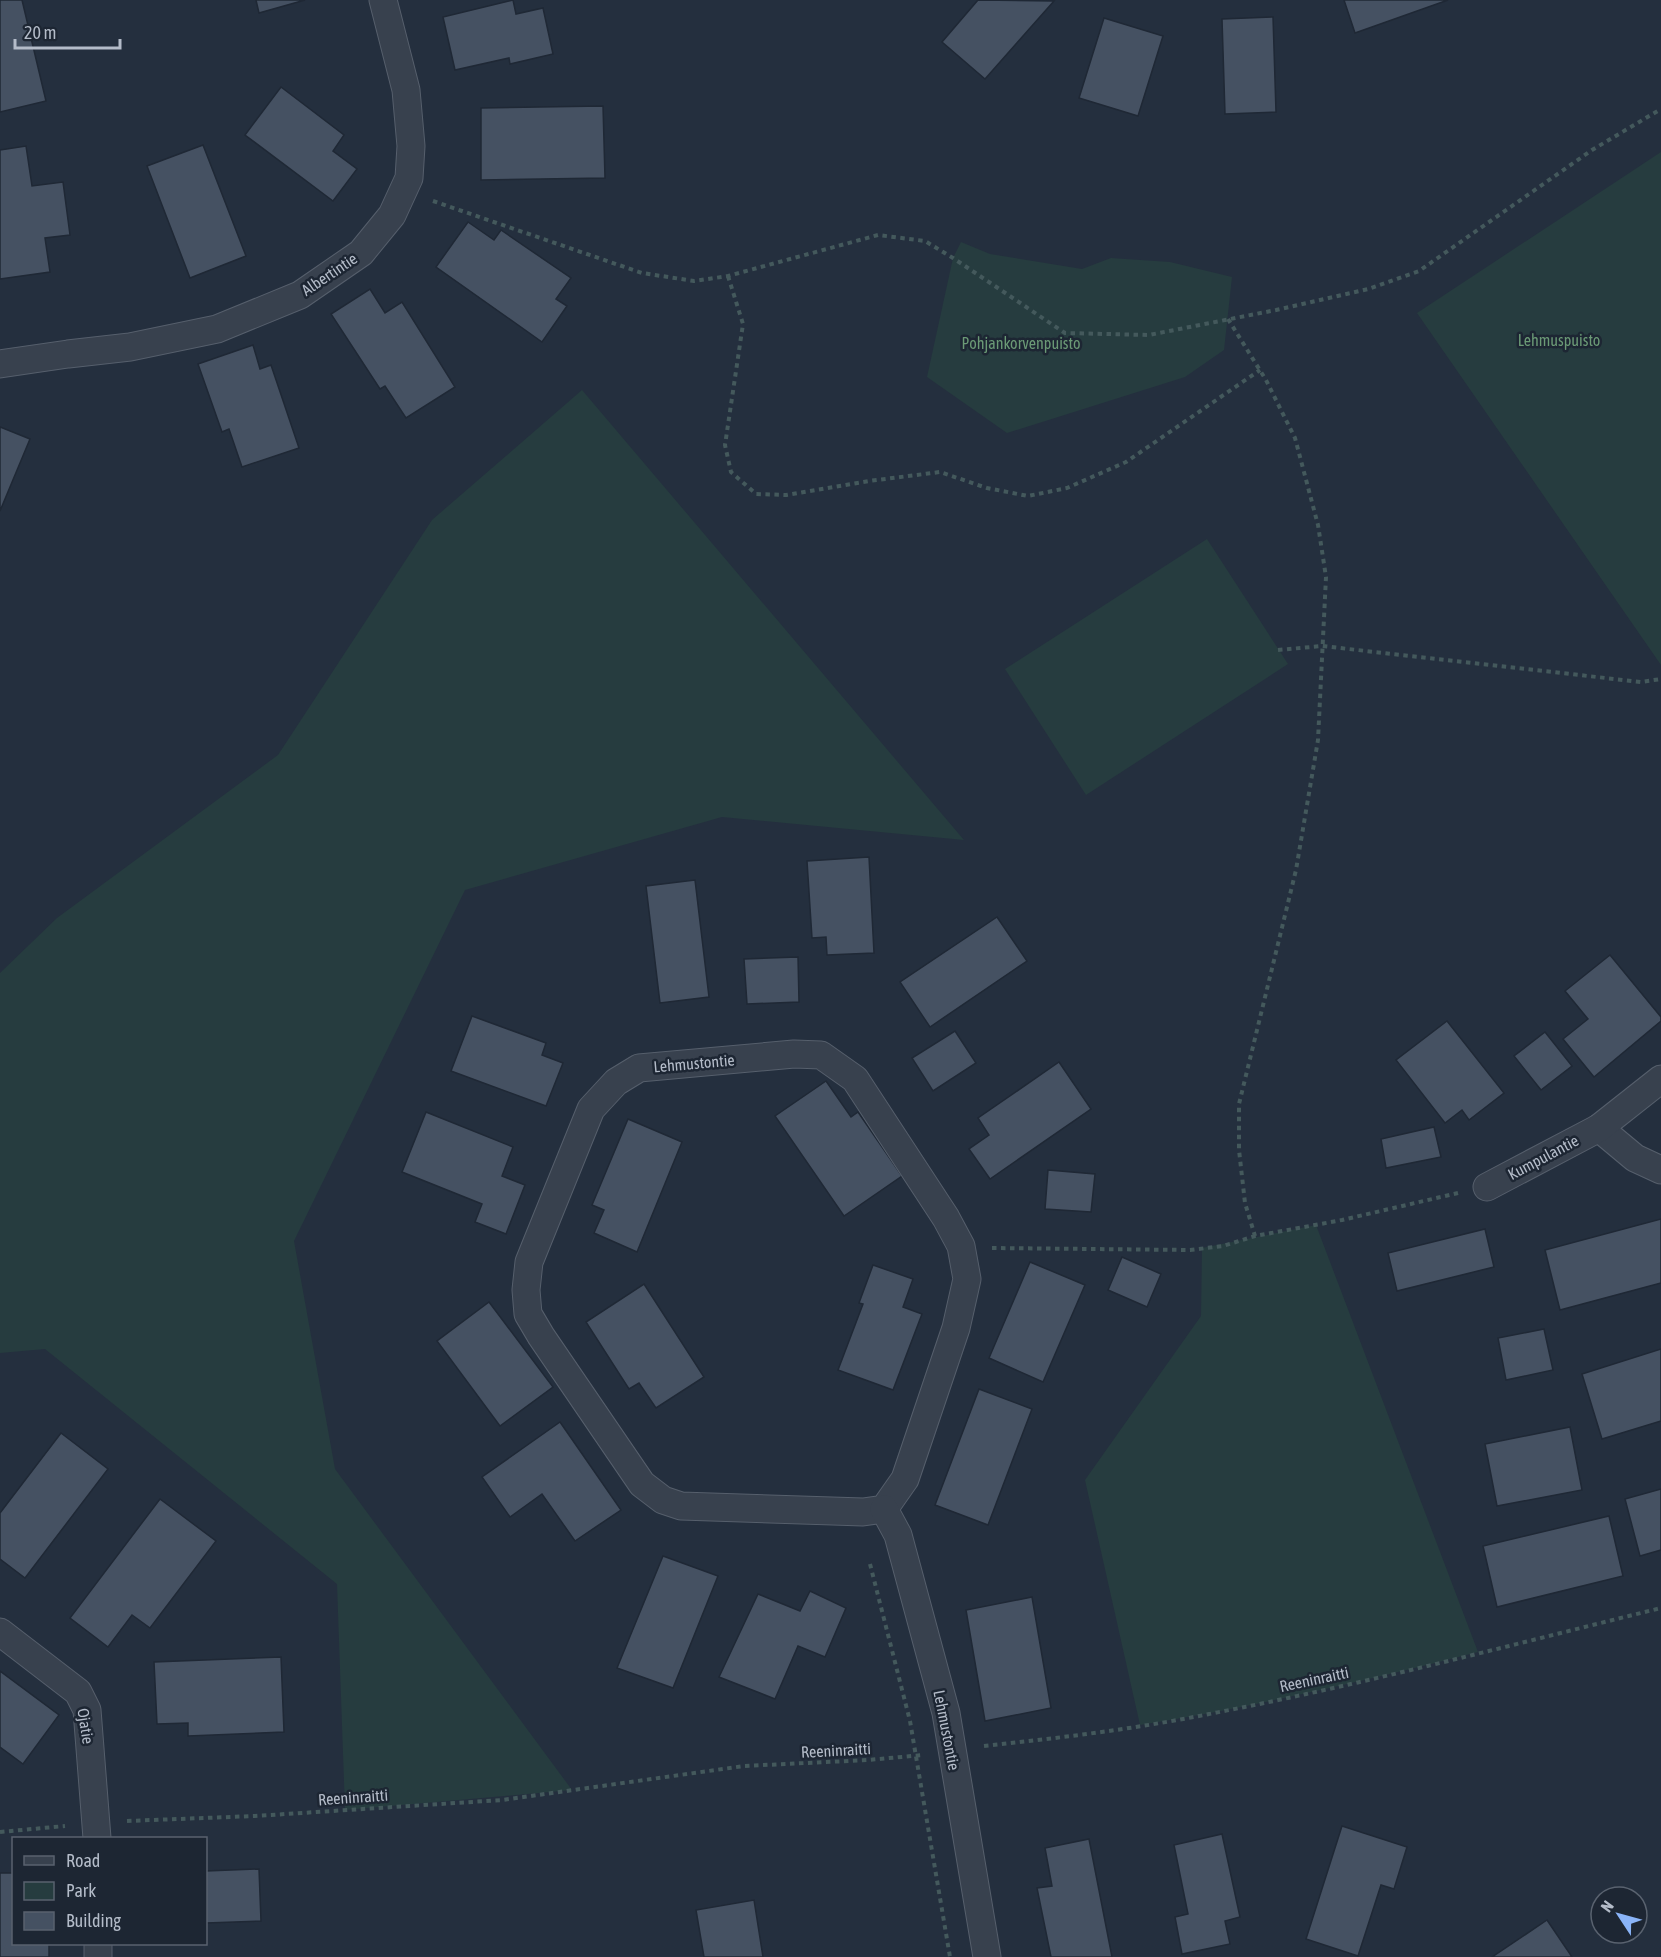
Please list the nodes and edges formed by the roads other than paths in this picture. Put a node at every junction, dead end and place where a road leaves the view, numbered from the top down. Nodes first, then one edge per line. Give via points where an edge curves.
1 (383, 0) edge
2 (0, 364) edge
3 (1661, 1079) edge
4 (1599, 1128) junction
5 (1661, 1170) edge
6 (1487, 1187) road end
7 (884, 1509) junction
8 (0, 1632) edge
9 (97, 1831) edge
10 (987, 1957) edge

1 - 2 street, Albertintie via 406,90 411,146 409,178 392,215 361,253 300,295 217,329 130,347
3 - 4 street, Kumpulantie
4 - 5 street via 1635,1158
4 - 6 street, Kumpulantie
7 - 7 street, Lehmustontie via 905,1479 956,1328 967,1279 961,1246 946,1218 855,1079 821,1055 639,1068 616,1082 591,1108 529,1262 528,1314 642,1484 663,1500 681,1506 863,1512
7 - 10 street, Lehmustontie via 898,1535 946,1713
8 - 9 street, Ojatie via 78,1692 87,1710

